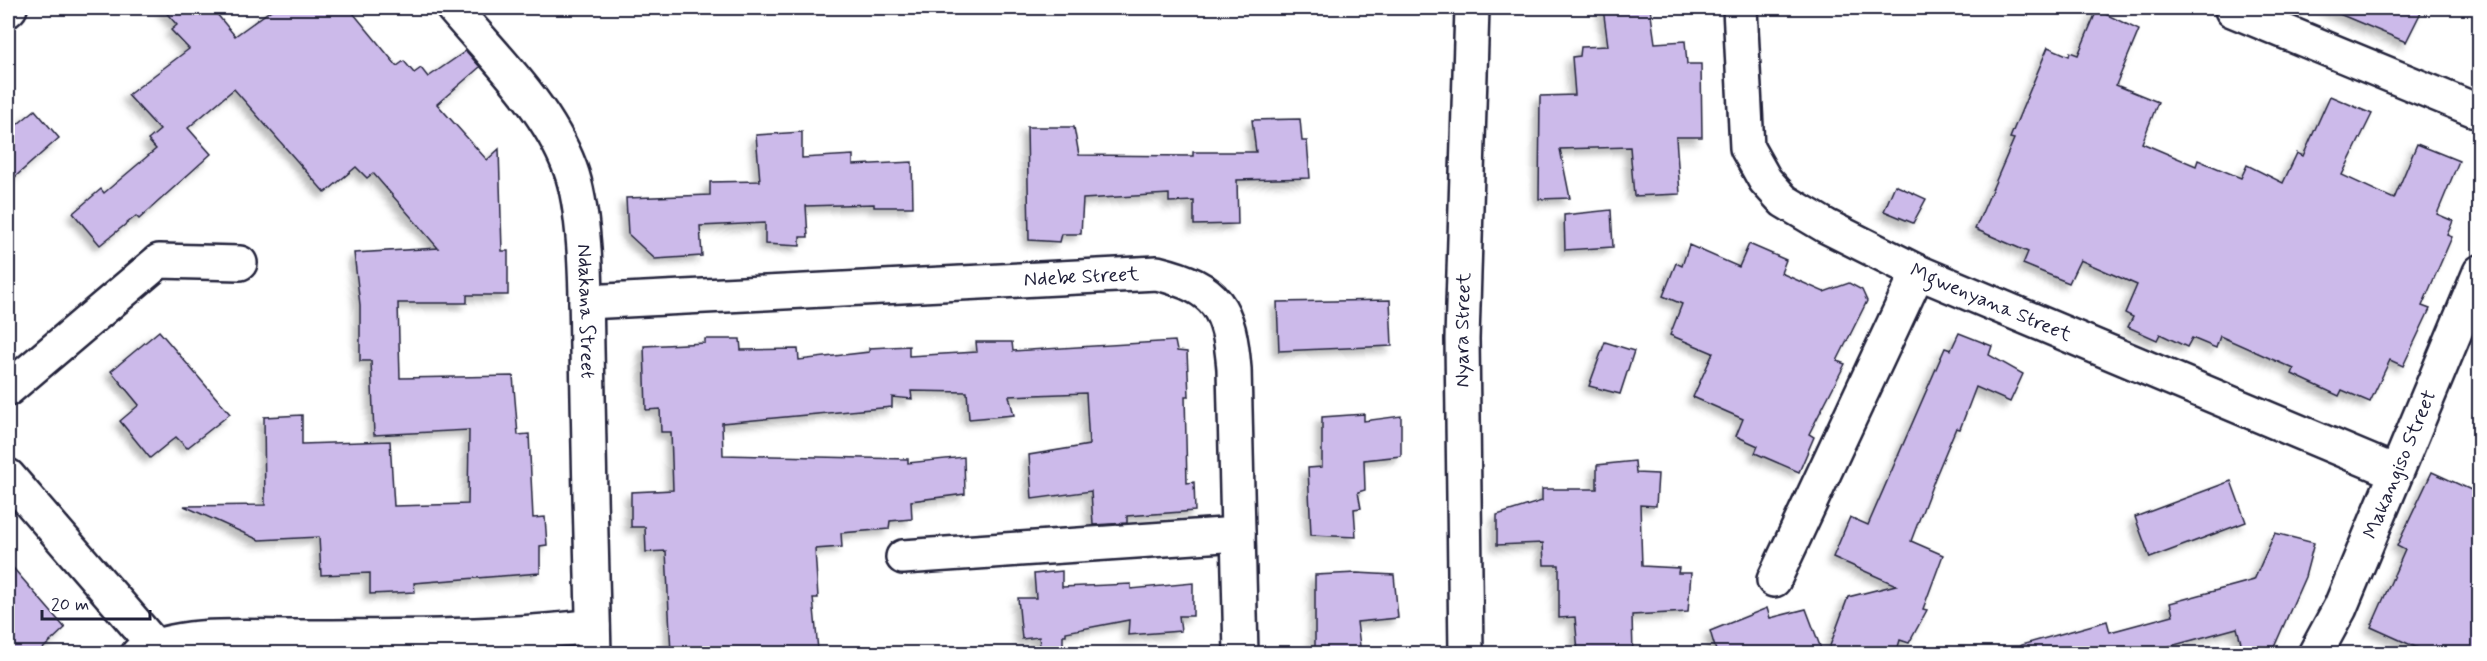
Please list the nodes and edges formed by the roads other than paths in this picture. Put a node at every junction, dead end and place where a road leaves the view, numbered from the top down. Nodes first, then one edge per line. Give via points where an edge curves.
1 (453, 8) edge
2 (1472, 8) edge
3 (1740, 8) edge
4 (2232, 10) dead end
5 (2480, 112) edge
6 (240, 263) dead end
7 (1918, 272) junction
8 (2480, 272) edge
9 (586, 303) junction
10 (8, 389) edge
11 (2395, 472) junction
12 (8, 476) edge
13 (1238, 534) junction
14 (903, 558) dead end
15 (1774, 580) dead end
16 (593, 640) edge
17 (146, 649) edge
18 (1240, 654) edge
19 (1466, 654) edge
20 (2314, 654) edge

1 - 9 street, Ndakana Street via 536,107 557,139 571,171 579,213
2 - 19 street, Nyara Street via 1462,339
3 - 7 street, Mgwenyana Street via 1747,148 1765,180 1784,201
4 - 5 street
6 - 10 street via 159,261
7 - 11 street, Mgwenyana Street
7 - 15 street
8 - 11 street, Makangiso Street
9 - 13 street, Ndebe Street via 1157,273 1187,280 1221,307 1231,332
9 - 16 street, Ndakana Street
11 - 20 street, Makangiso Street via 2340,608
12 - 17 street
13 - 14 street
13 - 18 street, Ndebe Street
16 - 17 street via 529,634 211,638

